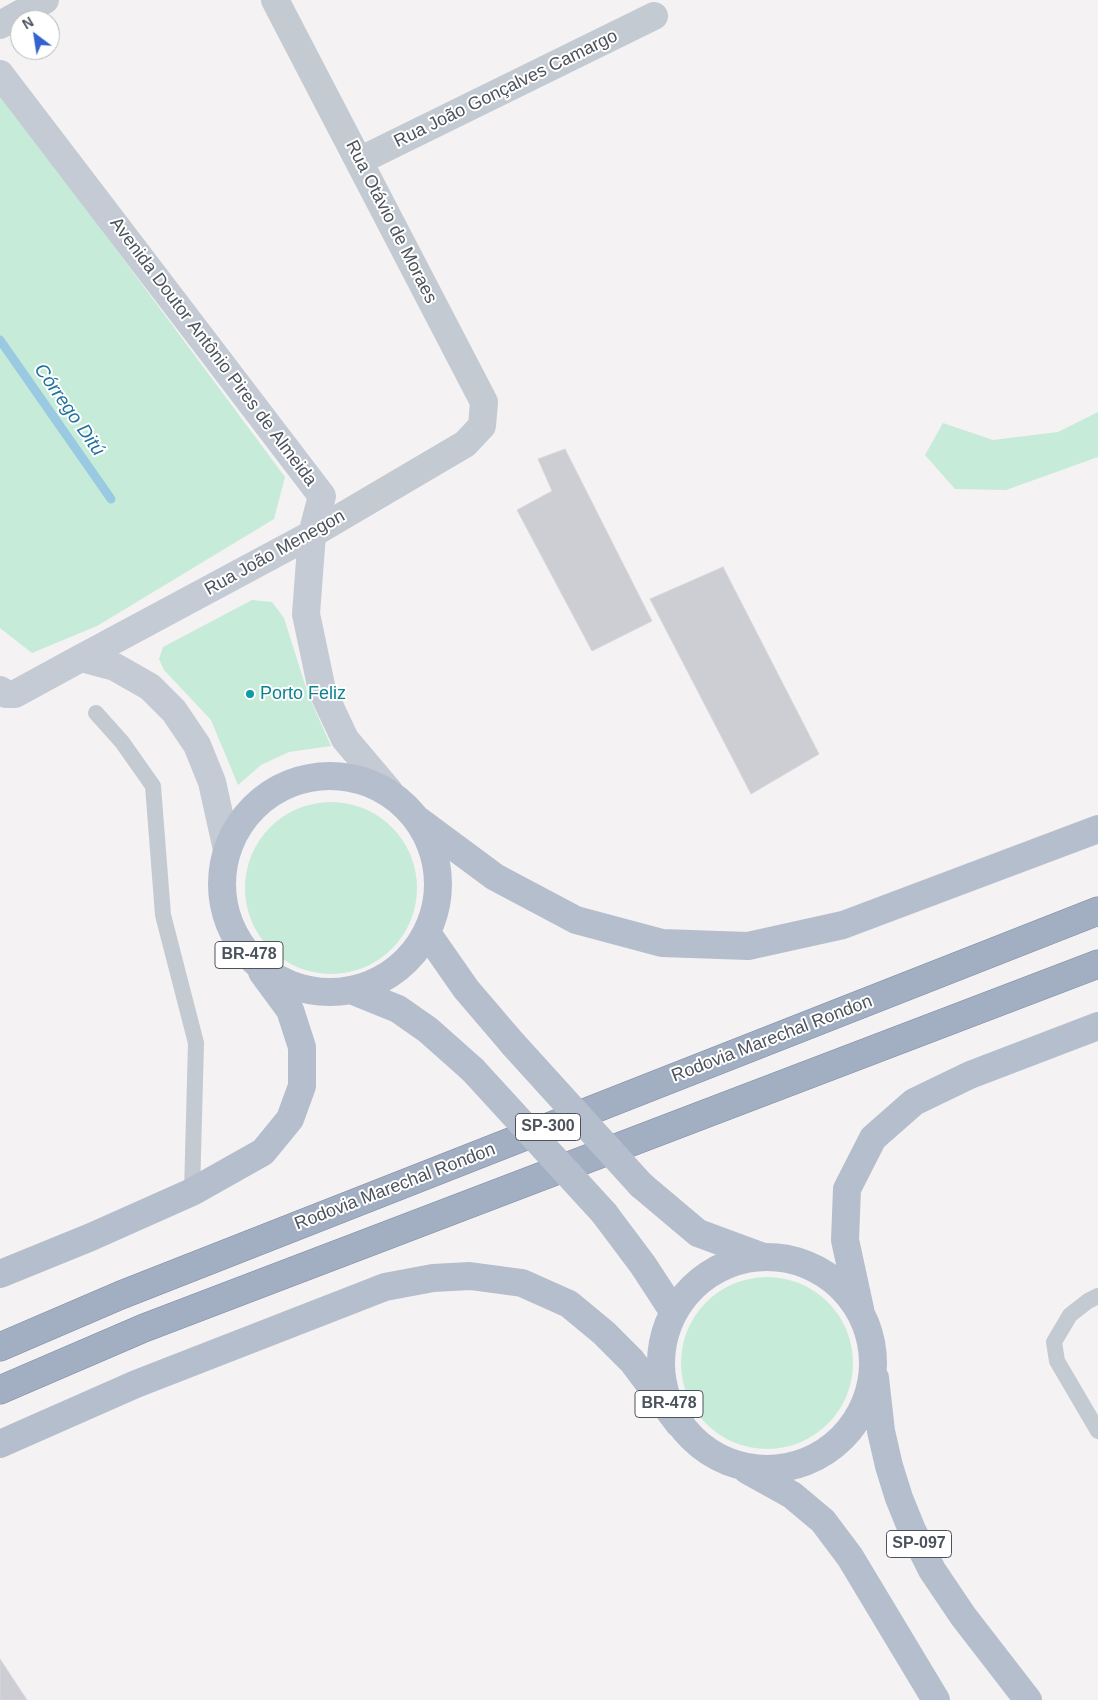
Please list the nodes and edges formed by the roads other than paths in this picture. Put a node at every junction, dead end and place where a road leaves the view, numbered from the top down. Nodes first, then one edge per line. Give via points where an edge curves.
1 (45, 0) edge
2 (275, 0) edge
3 (654, 16) dead end
4 (0, 25) edge
5 (0, 74) edge
6 (359, 161) junction
7 (466, 444) joint
8 (312, 534) junction
9 (81, 658) junction
10 (0, 690) edge
11 (96, 712) dead end
12 (389, 791) junction
13 (418, 820) junction
14 (1098, 830) edge
15 (227, 850) junction
16 (1098, 911) edge
17 (427, 933) junction
18 (255, 962) junction
19 (1098, 964) edge
20 (350, 990) junction
21 (1098, 1026) edge
22 (192, 1192) junction
23 (763, 1257) junction
24 (0, 1274) edge
25 (1098, 1296) edge
26 (674, 1311) junction
27 (862, 1315) junction
28 (0, 1347) edge
29 (874, 1361) junction
30 (0, 1390) edge
31 (679, 1424) junction
32 (1098, 1431) edge
33 (0, 1444) edge
34 (739, 1466) junction
35 (936, 1700) edge
36 (1028, 1700) edge

1 - 4 street
2 - 6 street, Rua Otávio de Moraes
3 - 6 street, Rua João Gonçalves Camargo
5 - 8 main road, Avenida Doutor Antônio Pires de Almeida via 322,496
6 - 7 street, Rua Otávio de Moraes via 484,402 482,426
7 - 8 street, Rua João Menegon
8 - 9 main road, Rua João Menegon
8 - 12 main road, Avenida Doutor Antônio Pires de Almeida via 306,614 322,690 345,739
9 - 10 main road via 15,694
9 - 15 main road, BR-478 via 114,667 143,683 174,711 197,745 212,782
11 - 22 lane via 153,786 163,916 196,1043
12 - 13 main road
12 - 15 main road via 366,781 332,776 298,781 268,796 243,820
13 - 14 main road via 495,877 576,920 662,943 748,946 843,924
13 - 17 main road via 432,846 438,875 437,905
15 - 18 main road, BR-478 via 222,878 224,908 234,934
16 - 28 highway, Rodovia Marechal Rondon / SP-300 via 121,1294
17 - 20 main road via 408,959 388,974
17 - 23 main road, bridge via 466,989 641,1185 698,1233
18 - 20 main road, BR-478 via 283,982 316,991
18 - 22 main road via 290,1010 302,1047 302,1086 290,1119 263,1152
19 - 30 highway, SP-300 via 144,1328
20 - 26 main road, BR-478, bridge via 398,1009 428,1030 473,1070 604,1213
21 - 27 main road via 970,1075 914,1102 873,1138 847,1189 845,1240
22 - 24 main road
23 - 26 main road via 728,1264 696,1283
23 - 27 main road via 793,1260 821,1271 845,1290
25 - 32 lane via 1070,1315 1054,1342 1057,1361
26 - 31 main road, BR-478 via 663,1339 660,1369 665,1398
27 - 29 main road
29 - 34 main road via 869,1393 855,1423 832,1447 803,1463 771,1470
29 - 36 main road, SP-097 via 885,1448 912,1530 932,1570
31 - 33 main road via 632,1360 569,1304 522,1283 470,1276 434,1278 385,1287 136,1384
31 - 34 main road, BR-478 via 705,1451
34 - 35 main road via 792,1495 823,1520 850,1557

